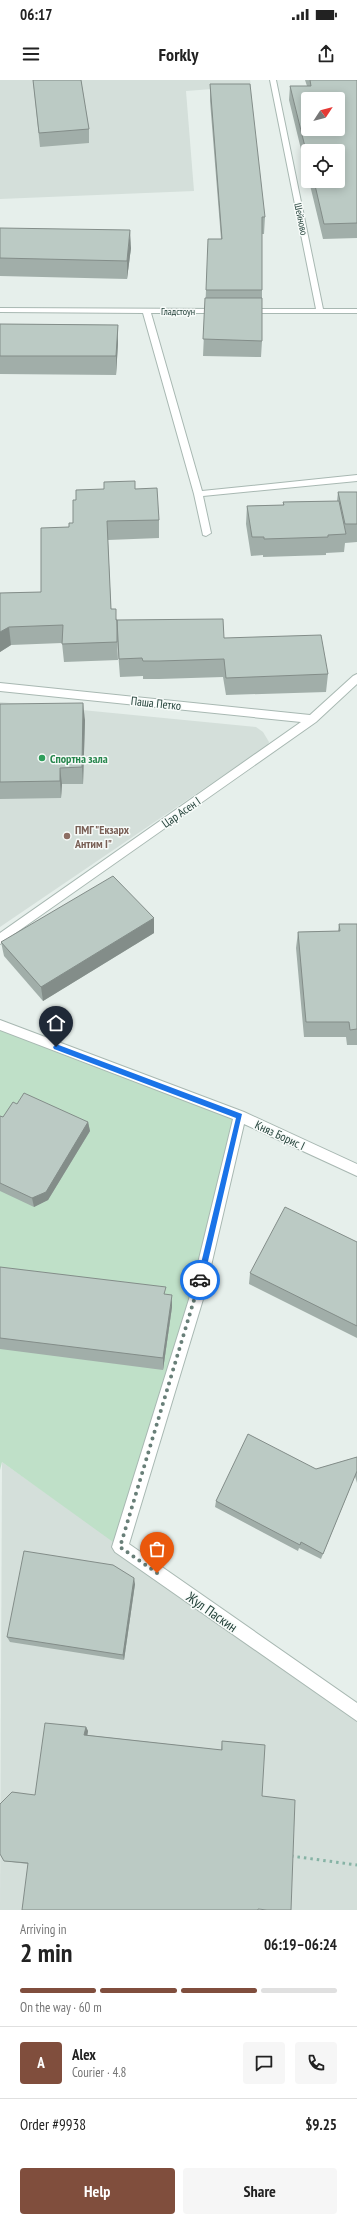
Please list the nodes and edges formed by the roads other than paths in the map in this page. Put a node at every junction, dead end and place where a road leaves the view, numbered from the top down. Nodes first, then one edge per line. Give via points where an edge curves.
1 (273, 80) edge
2 (0, 310) edge
3 (146, 311) junction
4 (225, 311) edge
5 (241, 311) edge
6 (320, 311) junction
7 (357, 311) edge
8 (357, 478) edge
9 (198, 494) junction
10 (206, 533) dead end
11 (357, 678) edge
12 (0, 687) edge
13 (312, 719) junction
14 (0, 939) edge
15 (0, 1025) edge
16 (240, 1116) junction
17 (357, 1170) edge
18 (357, 1713) edge

1 - 6 street, Шейново
2 - 3 street, Гладстоун
3 - 4 street, Гладстоун
3 - 9 street
5 - 6 street
6 - 7 street
8 - 9 street
9 - 10 street
11 - 13 street, Цар Асен I
12 - 13 street, Паша Петко
13 - 14 street, Цар Асен I
15 - 16 street, Княз Борис I
16 - 17 street, Княз Борис I
16 - 18 street, Жул Паскин via 197,1296 120,1547

